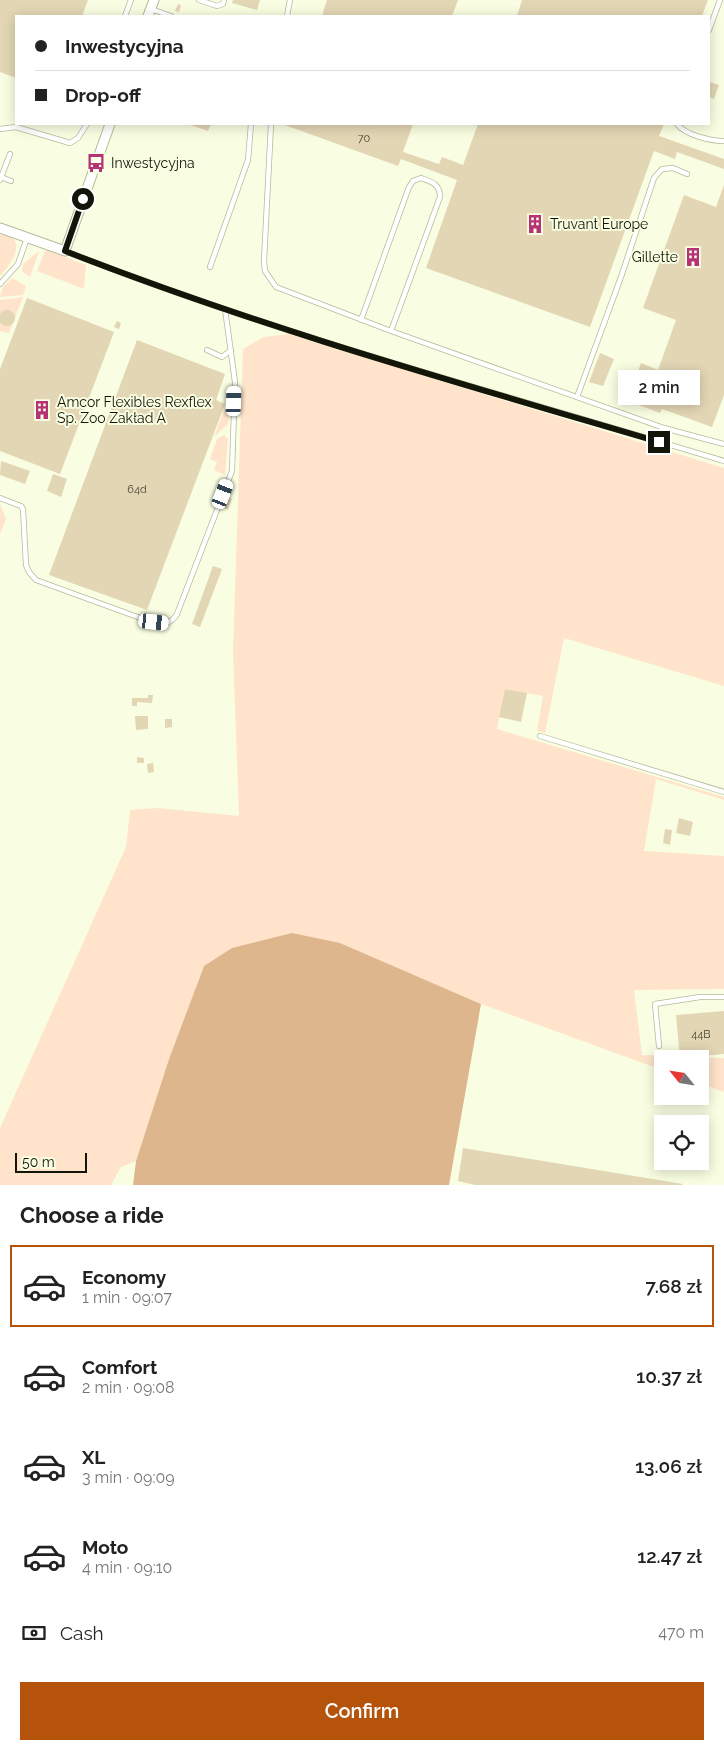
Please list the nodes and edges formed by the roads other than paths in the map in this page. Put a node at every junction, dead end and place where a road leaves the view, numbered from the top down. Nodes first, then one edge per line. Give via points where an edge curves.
1 (130, 0) edge
2 (199, 0) edge
3 (224, 0) edge
4 (290, 0) edge
5 (720, 0) edge
6 (151, 8) edge
7 (125, 15) edge
8 (168, 15) edge
9 (287, 15) edge
10 (710, 27) edge
11 (86, 125) edge
12 (110, 125) edge
13 (251, 125) edge
14 (271, 125) edge
15 (678, 125) edge
16 (0, 129) edge
17 (724, 141) edge
18 (10, 154) dead end
19 (687, 174) dead end
20 (0, 179) edge
21 (12, 181) dead end
22 (0, 228) edge
23 (27, 238) junction
24 (65, 251) junction
25 (210, 267) dead end
26 (0, 284) edge
27 (225, 310) junction
28 (360, 320) junction
29 (391, 331) junction
30 (207, 350) dead end
31 (231, 350) junction
32 (578, 398) junction
33 (724, 444) edge
34 (724, 461) edge
35 (0, 498) edge
36 (540, 736) dead end
37 (724, 792) edge
38 (724, 997) edge
39 (658, 1046) dead end

1 - 7 lane
2 - 3 lane via 217,6
4 - 9 lane
5 - 10 lane
6 - 8 lane
11 - 16 lane via 78,138 70,143 16,127
12 - 24 street
13 - 25 lane via 248,160
14 - 28 lane via 264,261 269,280 284,292
15 - 17 lane via 689,132
18 - 20 lane
19 - 32 lane via 662,168 654,178
20 - 21 lane
22 - 23 street
23 - 24 street
23 - 26 lane via 18,264
24 - 27 lane
27 - 31 lane
27 - 34 lane via 386,362
28 - 29 lane
28 - 29 lane via 409,187 421,178 436,184 440,197
29 - 32 lane
30 - 31 lane via 222,357
31 - 35 lane via 235,382 232,471 172,621 164,624 154,622 36,580 26,565 23,509
32 - 33 lane via 664,428
36 - 37 lane
38 - 39 lane via 655,1004

